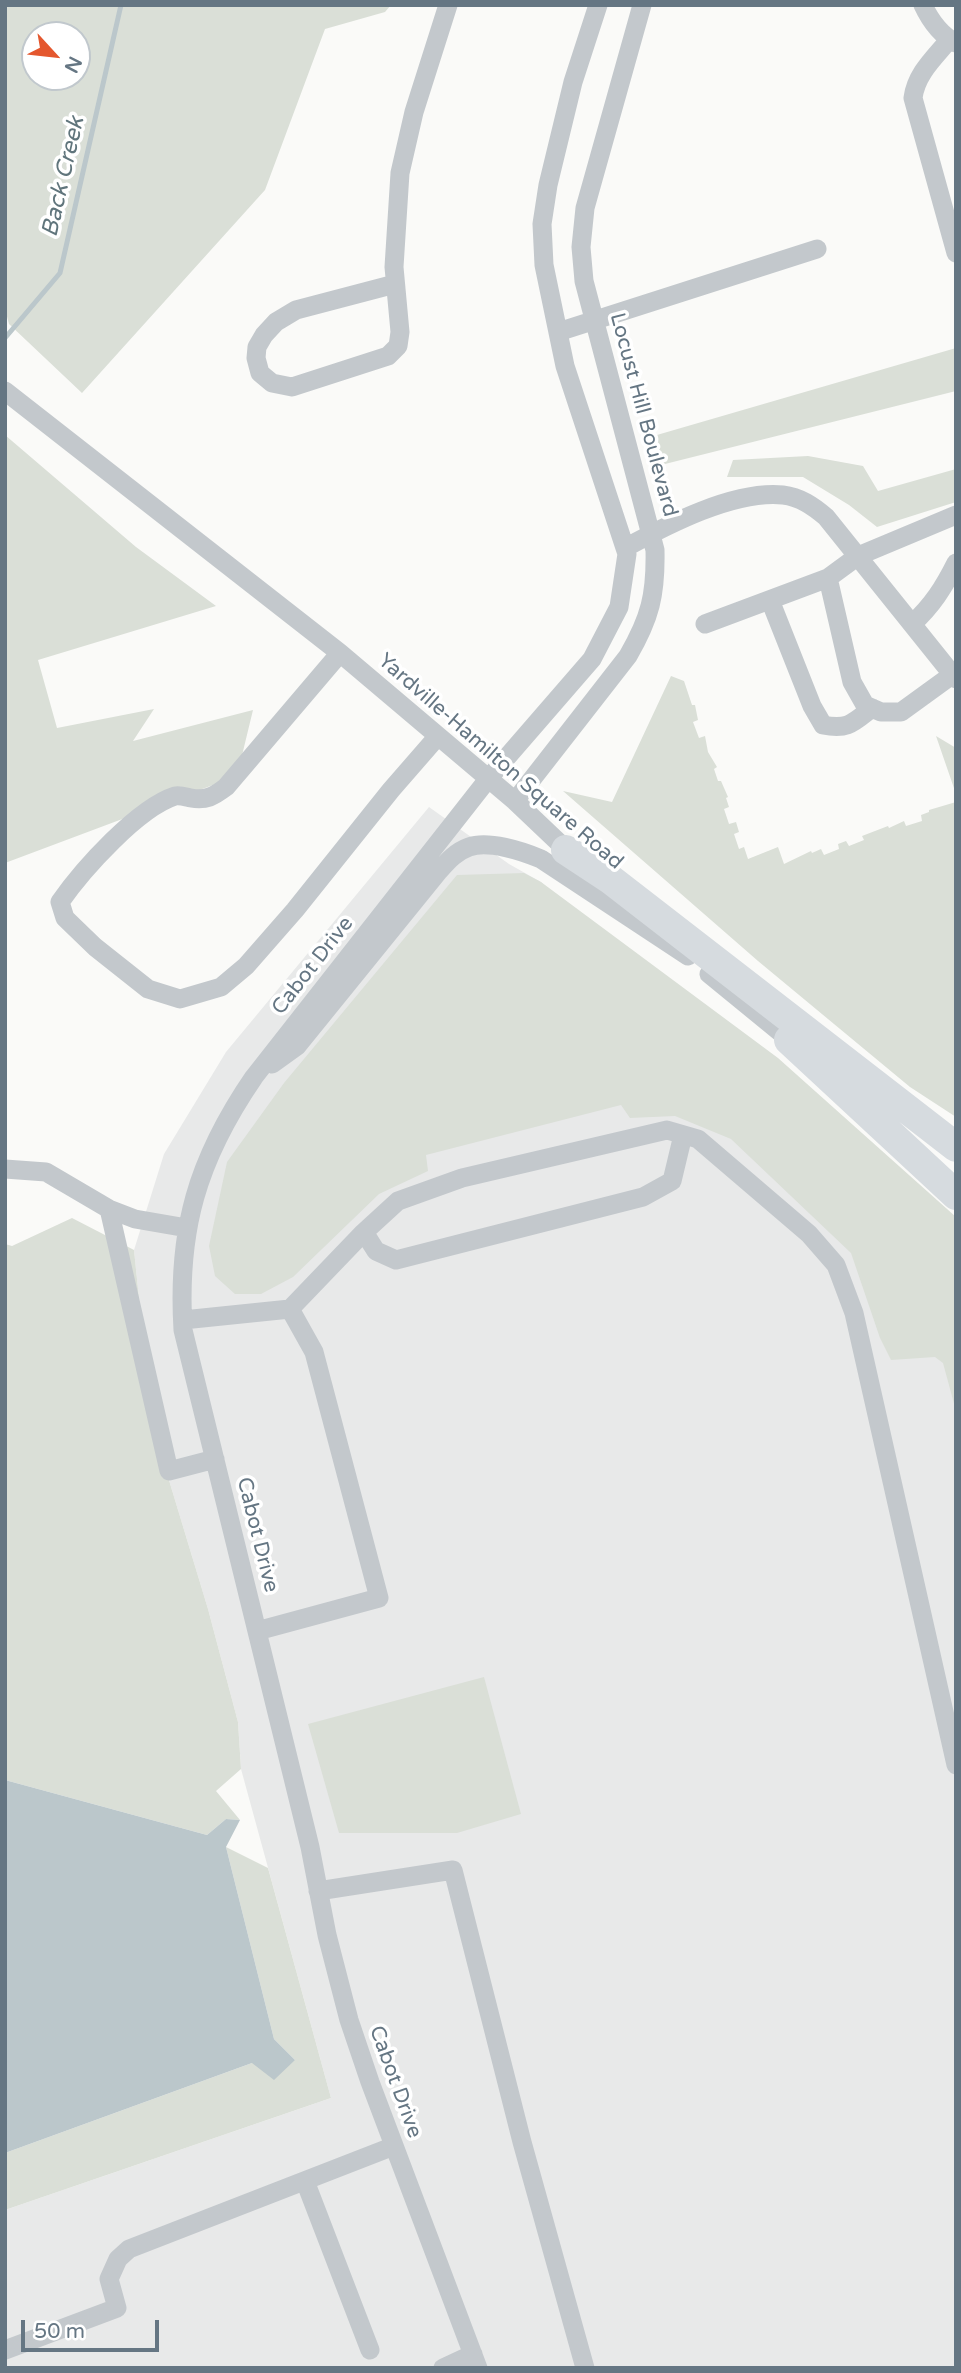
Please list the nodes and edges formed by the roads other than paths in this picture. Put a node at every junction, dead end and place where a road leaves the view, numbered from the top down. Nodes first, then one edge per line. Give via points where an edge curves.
1 (448, 5) edge
2 (598, 5) edge
3 (642, 5) edge
4 (923, 5) edge
5 (953, 41) edge
6 (817, 249) dead end
7 (956, 253) edge
8 (395, 284) junction
9 (594, 319) junction
10 (558, 332) junction
11 (5, 391) edge
12 (956, 515) edge
13 (651, 534) junction
14 (625, 548) junction
15 (858, 556) junction
16 (956, 563) edge
17 (828, 578) junction
18 (770, 600) junction
19 (705, 624) dead end
20 (912, 624) junction
21 (340, 653) junction
22 (954, 677) edge
23 (872, 708) junction
24 (438, 736) junction
25 (488, 779) junction
26 (515, 801) junction
27 (566, 850) junction
28 (688, 956) junction
29 (784, 1035) junction
30 (254, 1077) junction
31 (683, 1135) junction
32 (956, 1147) edge
33 (5, 1169) edge
34 (956, 1178) edge
35 (956, 1195) edge
36 (109, 1209) junction
37 (187, 1228) junction
38 (364, 1232) junction
39 (290, 1309) junction
40 (183, 1320) junction
41 (215, 1459) junction
42 (257, 1631) junction
43 (956, 1765) edge
44 (318, 1891) junction
45 (394, 2146) junction
46 (305, 2181) junction
47 (5, 2350) edge
48 (370, 2350) dead end
49 (476, 2361) edge
50 (443, 2368) edge
51 (585, 2368) edge

1 - 8 street via 400,173
2 - 10 street via 570,94 542,224 544,265
3 - 9 street, Locust Hill Boulevard via 584,208 584,281
4 - 5 street via 930,20
5 - 7 street via 922,72 913,98
6 - 9 street
8 - 8 street via 400,332 398,346 388,356 292,387 272,383 260,373 257,346 276,322 296,310
9 - 10 street
9 - 13 street, Locust Hill Boulevard
10 - 14 street
11 - 21 street, Yardville-Hamilton Square Road
12 - 15 street
13 - 14 street
13 - 15 street via 728,504 761,495 786,495 808,502 826,517
13 - 26 street, Locust Hill Boulevard via 656,583 643,630 628,656
14 - 25 street via 619,607 592,659
15 - 17 street
15 - 20 street
16 - 20 street via 940,594
17 - 18 street
17 - 23 street via 852,682 865,705
18 - 19 street
18 - 23 street via 823,725 840,728
20 - 22 street
21 - 24 street, Yardville-Hamilton Square Road
21 - 24 street via 226,787 201,800 178,795 146,811 70,888 60,902 65,918 95,947 148,989 180,999 221,987 279,928
22 - 23 street via 901,712
24 - 25 street, Yardville-Hamilton Square Road
25 - 26 street, Yardville-Hamilton Square Road
25 - 30 street, Cabot Drive
26 - 27 street, Yardville-Hamilton Square Road
27 - 28 street, Yardville-Hamilton Square Road
27 - 32 highway via 610,879
28 - 29 street, Yardville-Hamilton Square Road
28 - 30 street via 541,859 519,850 470,846 438,872 298,1046
29 - 34 street, Yardville-Hamilton Square Road
29 - 35 highway
30 - 37 street, Cabot Drive via 214,1143
31 - 38 street via 667,1130 462,1178 398,1201
31 - 38 street via 672,1181 643,1196 396,1260 376,1251
31 - 43 street via 698,1139 809,1234 836,1265 854,1313
33 - 36 street via 46,1172
36 - 37 street via 135,1219
36 - 41 street via 169,1471
37 - 40 street, Cabot Drive
38 - 39 street
39 - 40 street
39 - 42 street via 314,1352 379,1598
40 - 41 street, Cabot Drive
41 - 42 street, Cabot Drive
42 - 44 street, Cabot Drive
44 - 45 street, Cabot Drive via 349,2020
44 - 51 street via 453,1870
45 - 46 street
45 - 49 street, Cabot Drive
46 - 47 street via 129,2249 118,2259 109,2279 117,2308
46 - 48 street
49 - 50 street

